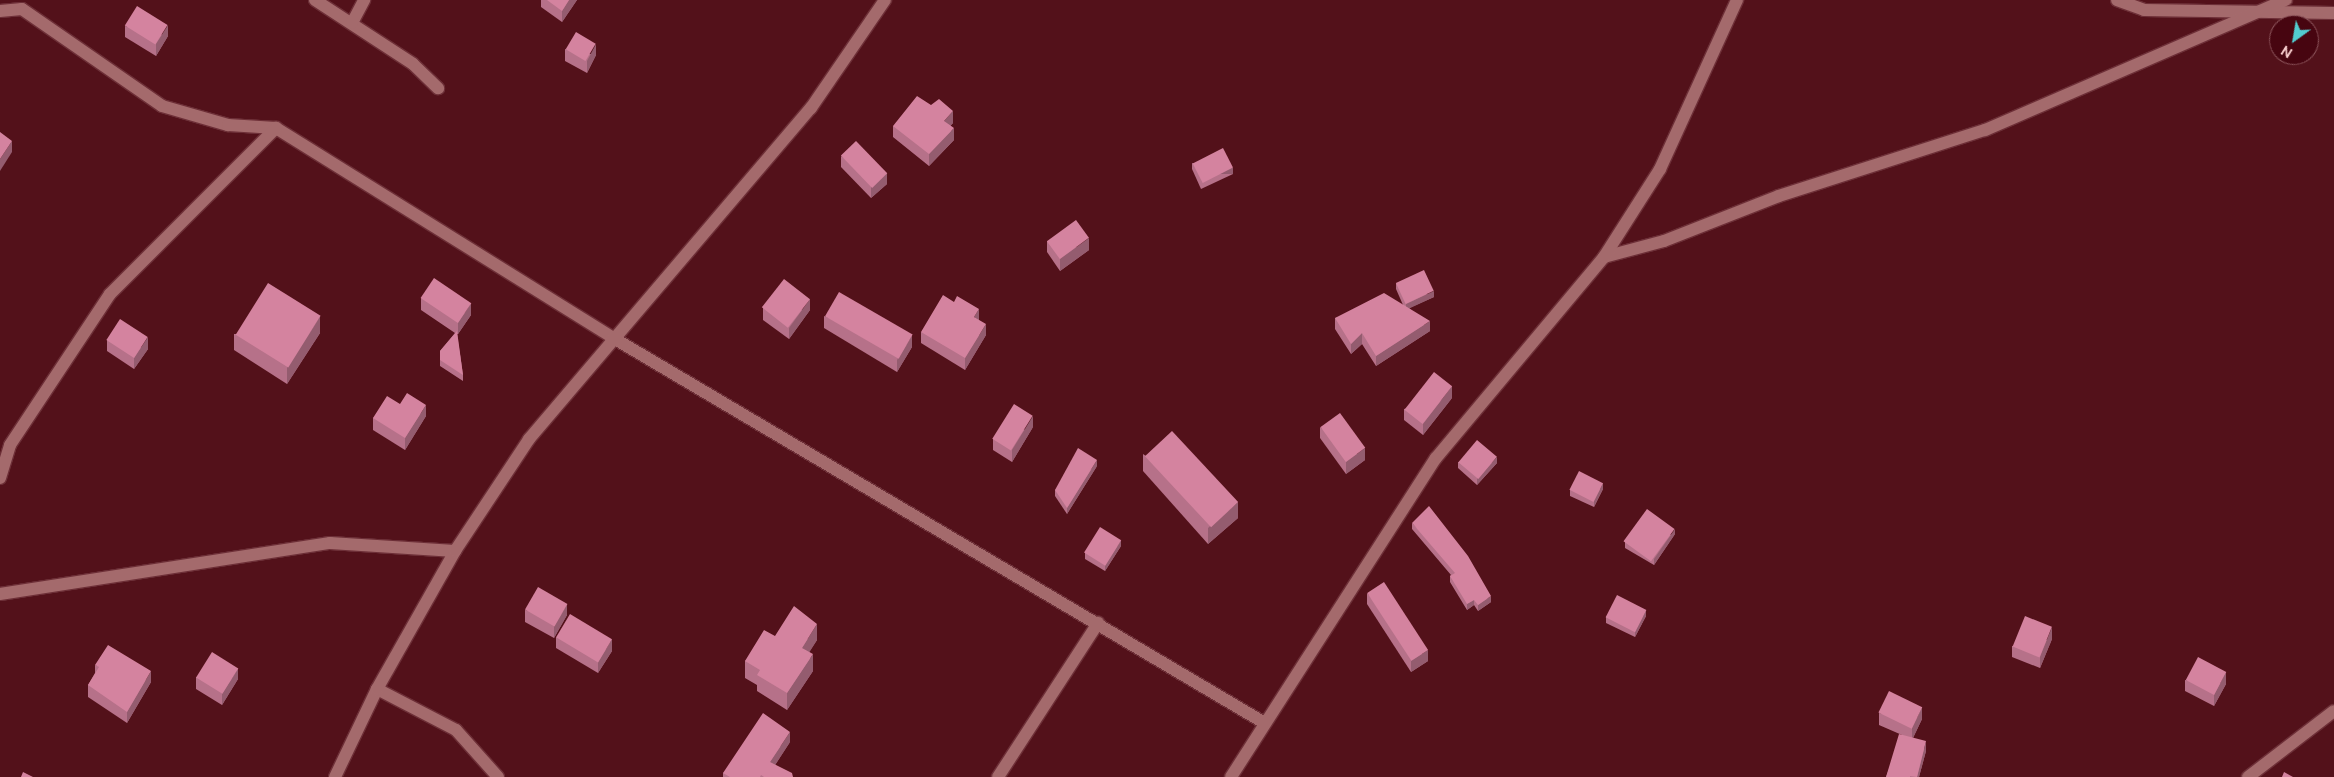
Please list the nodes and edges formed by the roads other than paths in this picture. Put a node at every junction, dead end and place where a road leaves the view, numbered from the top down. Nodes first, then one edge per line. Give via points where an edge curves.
1 (315, 0) edge
2 (364, 0) edge
3 (885, 0) edge
4 (1737, 0) edge
5 (2117, 0) edge
6 (2286, 0) edge
7 (2273, 5) edge
8 (0, 11) edge
9 (2334, 14) edge
10 (352, 23) junction
11 (438, 88) dead end
12 (276, 128) junction
13 (1604, 257) junction
14 (615, 339) junction
15 (0, 478) edge
16 (455, 551) junction
17 (0, 594) edge
18 (1098, 622) junction
19 (378, 689) junction
20 (2334, 711) edge
21 (1262, 722) junction
22 (335, 777) edge
23 (498, 777) edge
24 (998, 777) edge
25 (1231, 777) edge
26 (2248, 777) edge

1 - 10 street
2 - 10 street
3 - 14 street via 811,108
4 - 13 street via 1660,169
5 - 7 street via 2144,10
6 - 7 street
7 - 9 street
7 - 13 street via 1985,130 1779,196 1664,241
8 - 12 street via 22,9 162,106 228,125
10 - 11 street via 413,64
12 - 14 street
12 - 15 street via 110,294 10,445
13 - 21 street via 1436,458
14 - 16 street via 529,439
14 - 18 street
16 - 17 street via 330,543
16 - 19 street
18 - 21 street
18 - 24 street
19 - 22 street
19 - 23 street via 456,730
20 - 26 street
21 - 25 street

